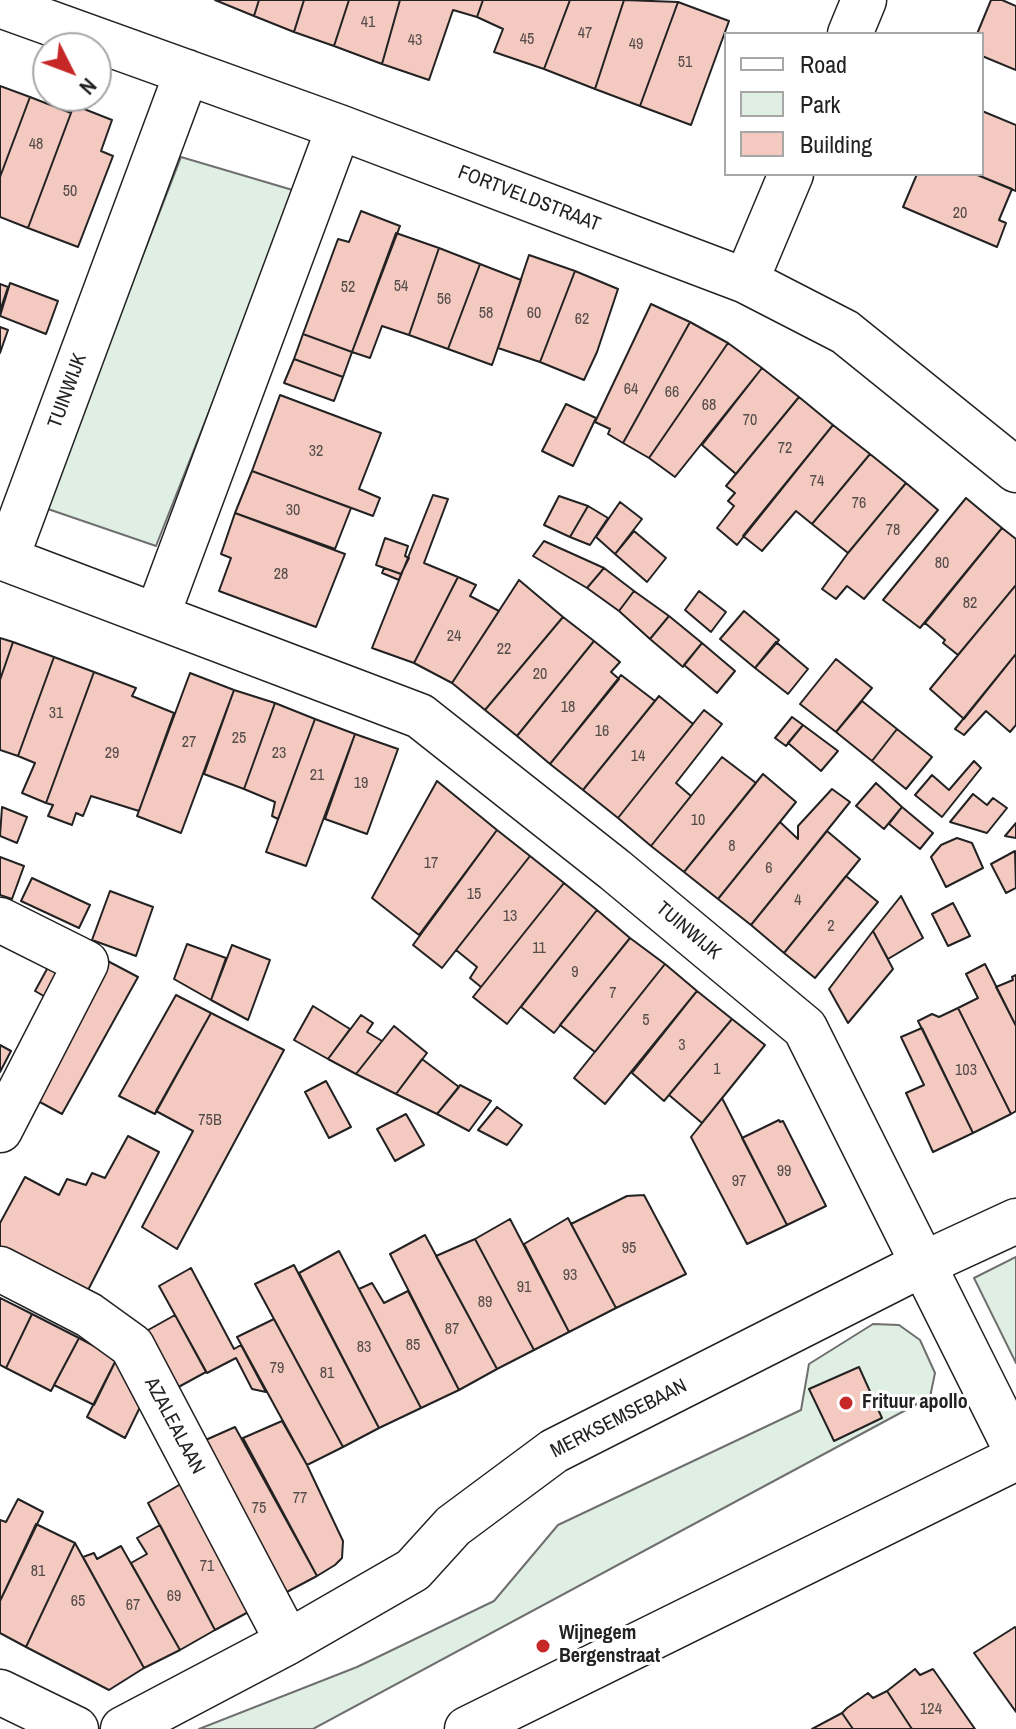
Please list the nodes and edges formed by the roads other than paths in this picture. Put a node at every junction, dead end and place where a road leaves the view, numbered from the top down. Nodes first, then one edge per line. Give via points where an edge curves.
1 (864, 0) edge
2 (0, 5) edge
3 (851, 32) edge
4 (187, 72) junction
5 (339, 127) junction
6 (790, 176) edge
7 (746, 281) junction
8 (1016, 470) edge
9 (157, 616) junction
10 (0, 920) edge
11 (0, 1130) edge
12 (1016, 1221) edge
13 (923, 1264) junction
14 (0, 1269) edge
15 (1016, 1450) edge
16 (1016, 1458) edge
17 (288, 1642) junction
18 (0, 1692) edge
19 (470, 1728) edge
20 (76, 1729) edge
21 (123, 1729) edge

1 - 3 street
2 - 4 street, FORTVELDSTRAAT
4 - 5 street, FORTVELDSTRAAT
4 - 9 street, TUINWIJK via 6,559
5 - 7 street, FORTVELDSTRAAT
5 - 9 street
6 - 7 street
7 - 8 street, FORTVELDSTRAAT via 845,332
9 - 13 street, TUINWIJK via 420,716 805,1028
10 - 11 street via 86,963
12 - 13 street, MERKSEMSEBAAN
13 - 15 street, TUINWIJK
13 - 17 street, MERKSEMSEBAAN via 554,1451 453,1526 413,1570
14 - 17 street, AZALEALAAN via 89,1315 132,1346
16 - 19 street
17 - 21 street, MERKSEMSEBAAN
18 - 20 street

